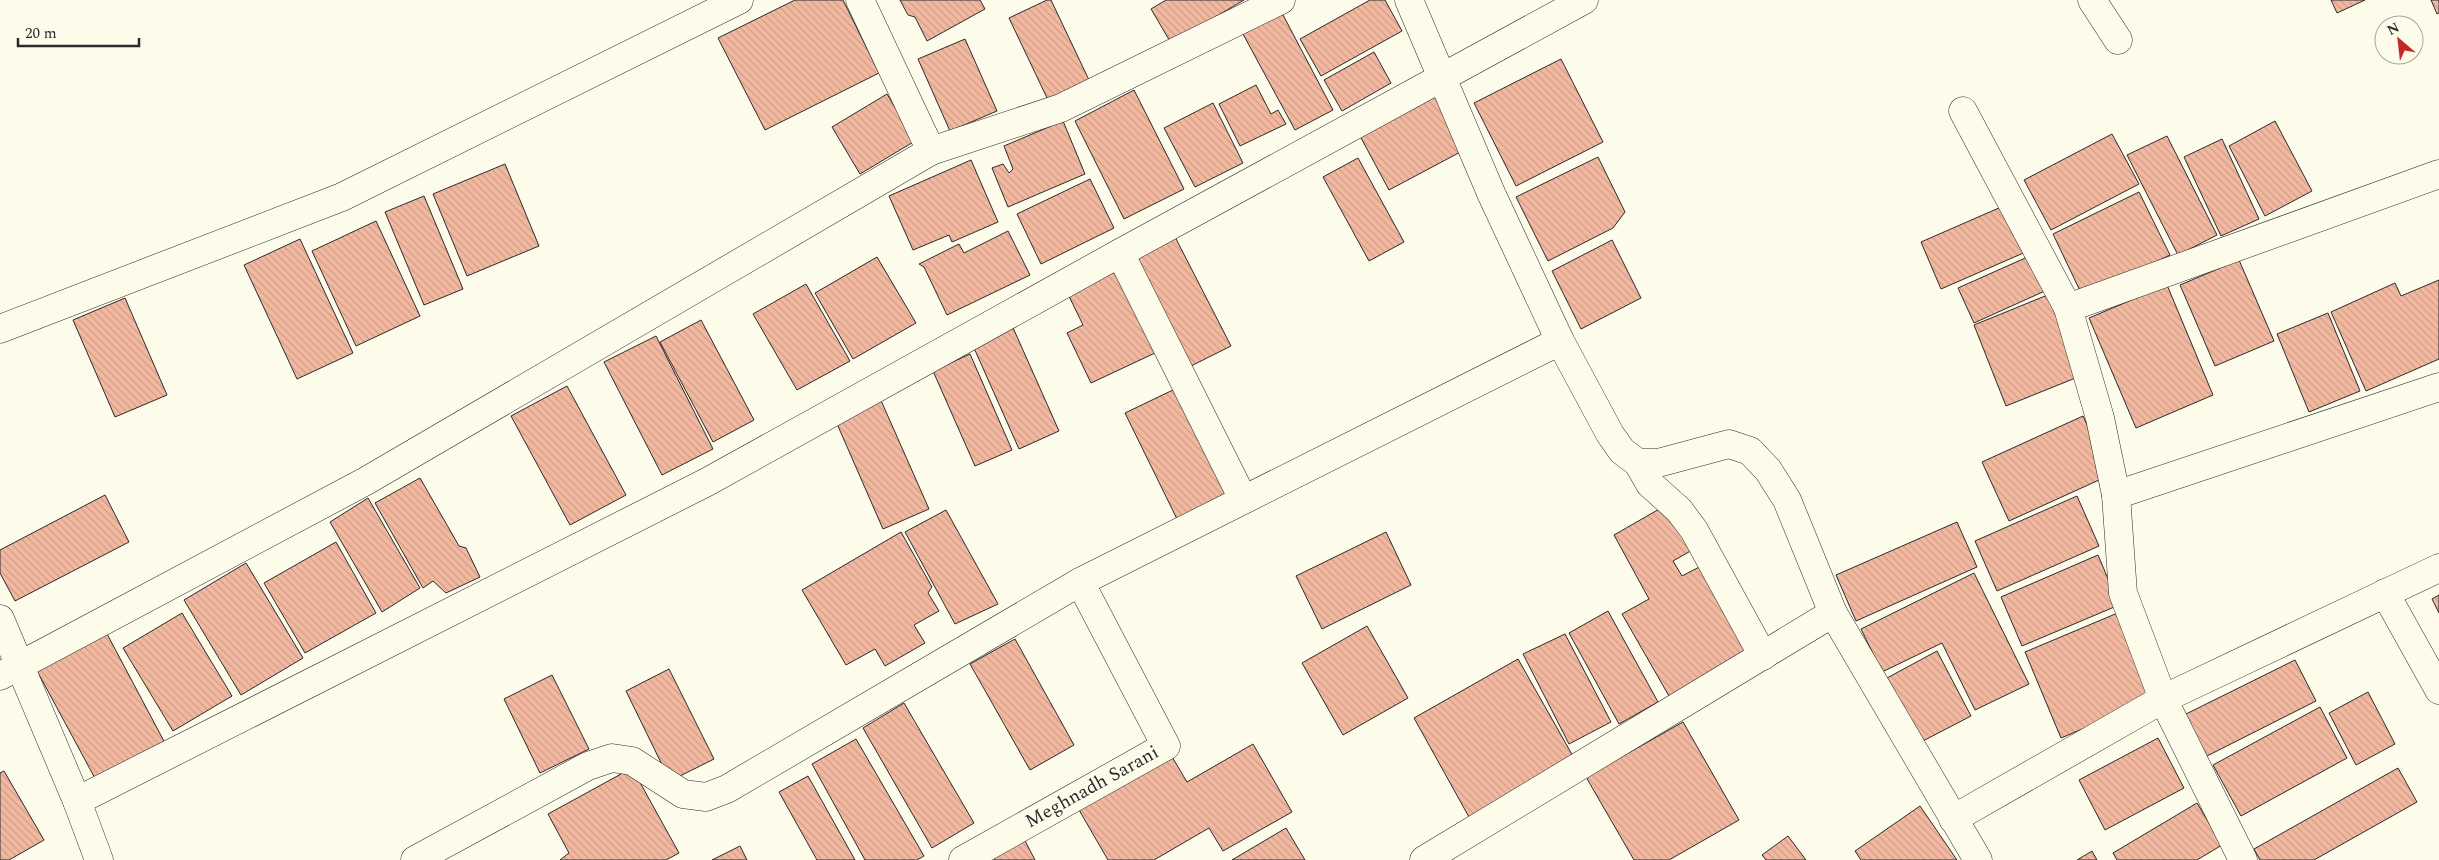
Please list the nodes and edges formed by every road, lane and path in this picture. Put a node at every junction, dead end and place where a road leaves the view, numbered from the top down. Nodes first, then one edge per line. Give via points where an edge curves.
1 (739, 0) edge
2 (860, 0) edge
3 (1280, 0) edge
4 (1409, 0) edge
5 (1584, 0) edge
6 (2092, 0) edge
7 (2118, 40) dead end
8 (1442, 77) junction
9 (1963, 111) dead end
10 (931, 152) junction
11 (2439, 174) edge
12 (1120, 253) junction
13 (2068, 308) junction
14 (0, 329) edge
15 (1560, 342) junction
16 (2439, 387) edge
17 (1638, 463) junction
18 (2116, 496) junction
19 (1243, 499) junction
20 (2439, 568) edge
21 (1080, 582) junction
22 (2385, 593) junction
23 (1833, 613) junction
24 (0, 619) edge
25 (1763, 656) junction
26 (10, 671) edge
27 (2439, 690) edge
28 (2162, 699) junction
29 (77, 800) junction
30 (1953, 819) junction
31 (99, 860) edge
32 (415, 860) edge
33 (963, 860) edge
34 (1424, 860) edge
35 (1978, 860) edge
36 (2243, 860) edge

1 - 14 street via 342,197
2 - 10 street
3 - 10 street via 1061,108
4 - 8 street
5 - 8 street
6 - 7 street
8 - 12 street
8 - 15 street
9 - 13 street
10 - 26 street via 366,481
11 - 13 street
12 - 19 street
12 - 29 street via 706,482
13 - 18 street via 2100,418
15 - 17 street via 1610,434 1622,451
15 - 19 street
16 - 18 street
17 - 23 street via 1658,464 1730,444 1750,451 1768,470 1787,500
17 - 25 street via 1650,484 1679,510 1694,530
18 - 28 street via 2123,593
19 - 21 street
20 - 22 street
21 - 32 street via 727,789 706,797 683,794 632,761 612,758 588,766
21 - 33 street, Meghnadh Sarani via 1166,746
22 - 27 street
22 - 28 street
23 - 25 street
23 - 30 street
24 - 26 street
25 - 34 street
26 - 29 street
28 - 30 street
28 - 36 street
29 - 31 street
30 - 35 street

